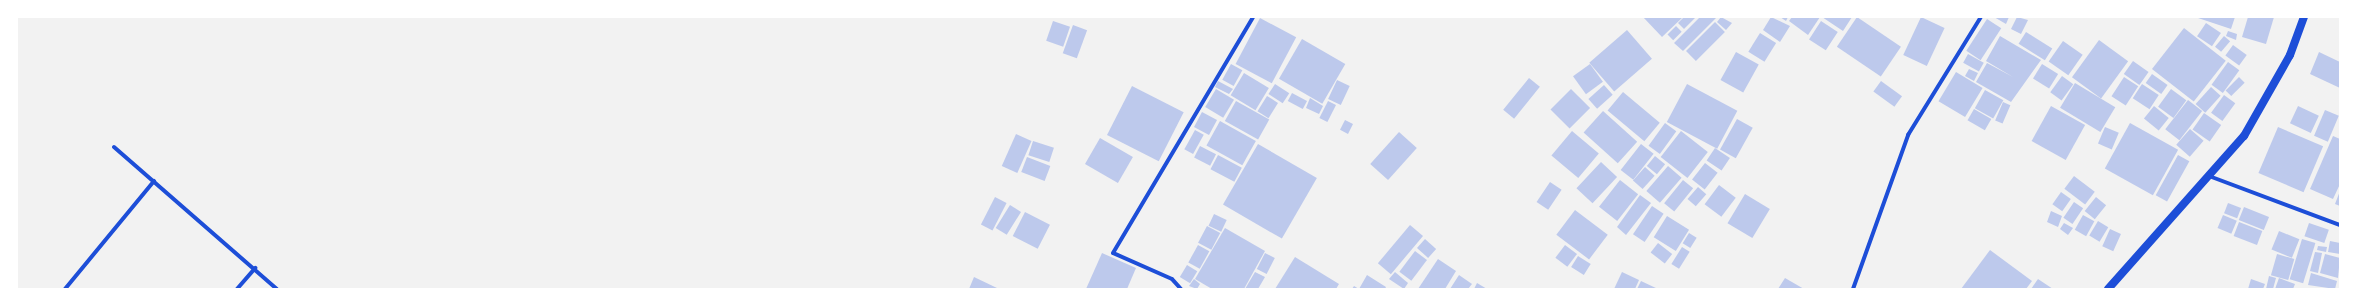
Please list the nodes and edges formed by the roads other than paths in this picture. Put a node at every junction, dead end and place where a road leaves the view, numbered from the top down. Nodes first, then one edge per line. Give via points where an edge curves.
1 (1253, 17) edge
2 (1981, 17) edge
3 (2304, 17) edge
4 (114, 147) dead end
5 (2209, 176) junction
6 (154, 182) junction
7 (2340, 225) edge
8 (255, 268) junction
9 (65, 289) edge
10 (237, 289) edge
11 (277, 289) edge
12 (1181, 289) edge
13 (1853, 289) edge
14 (2108, 289) edge

1 - 12 street via 1113,253 1172,279
2 - 13 street via 1908,136
3 - 5 main road via 2290,55 2244,136
4 - 6 street
5 - 7 street
5 - 14 main road
6 - 8 street
6 - 9 street
8 - 10 street
8 - 11 street

